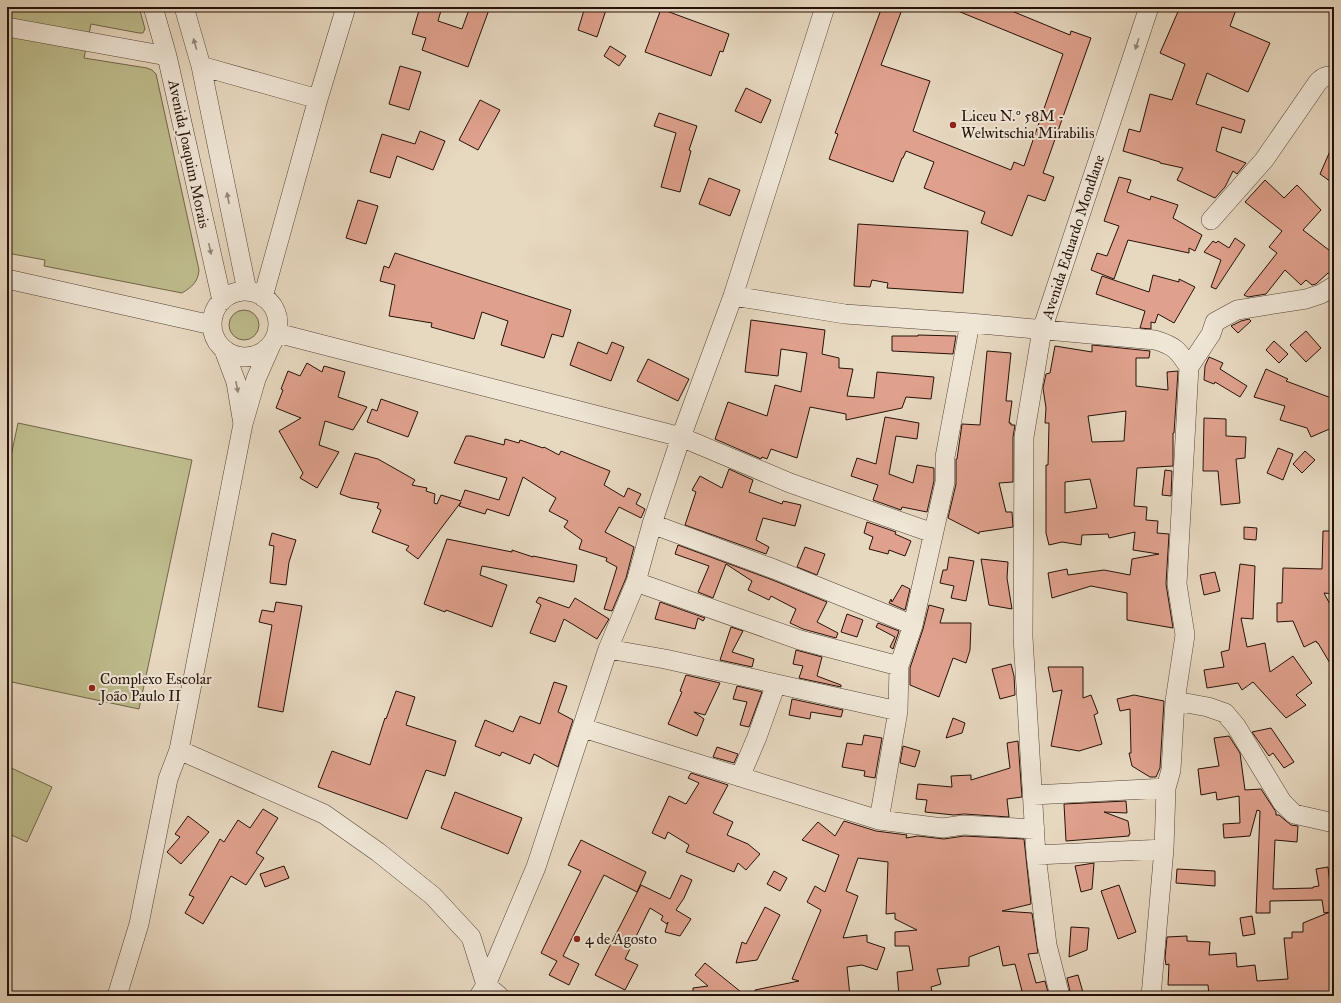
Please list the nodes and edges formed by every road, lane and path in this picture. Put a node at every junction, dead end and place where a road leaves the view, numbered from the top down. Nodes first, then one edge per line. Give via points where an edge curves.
1 (153, 7) edge
2 (184, 7) edge
3 (346, 7) edge
4 (825, 7) edge
5 (1149, 7) edge
6 (7, 27) edge
7 (167, 56) junction
8 (201, 66) junction
9 (1334, 76) edge
10 (318, 99) junction
11 (1211, 220) dead end
12 (7, 279) edge
13 (1334, 286) edge
14 (255, 294) junction
15 (733, 296) junction
16 (222, 301) junction
17 (970, 324) junction
18 (212, 325) junction
19 (1042, 330) junction
20 (275, 338) junction
21 (224, 350) junction
22 (1189, 367) junction
23 (243, 424) junction
24 (681, 437) junction
25 (652, 524) junction
26 (933, 533) junction
27 (636, 582) junction
28 (913, 625) junction
29 (608, 649) junction
30 (899, 666) junction
31 (776, 684) junction
32 (1175, 701) junction
33 (898, 711) junction
34 (583, 728) junction
35 (179, 750) junction
36 (740, 777) junction
37 (1166, 788) junction
38 (1033, 795) junction
39 (879, 820) junction
40 (1334, 823) edge
41 (1035, 829) junction
42 (1164, 849) junction
43 (1036, 855) junction
44 (488, 992) edge
45 (117, 996) edge
46 (1060, 996) edge
47 (1151, 996) edge

1 - 7 street, Avenida Joaquim Morais
8 -> 2 street, Avenida Joaquim Morais
3 - 10 street
4 - 15 street
5 -> 19 street, Avenida Eduardo Mondlane
6 - 7 street
7 -> 16 street, Avenida Joaquim Morais
8 - 10 street
14 -> 8 street, Avenida Joaquim Morais
9 - 11 street via 1328,75 1318,82 1264,160
10 - 14 street
12 - 18 street
13 - 22 street via 1306,299 1237,310 1215,322
14 - 16 street via 237,292
14 - 20 street via 271,304 276,313 278,322
15 - 17 street via 845,314
15 - 24 street
16 - 18 street via 213,316
17 - 19 street
17 - 26 street via 945,457 945,482
18 - 21 street via 217,342
19 - 22 street via 1155,340 1170,344
19 - 38 street, Avenida Eduardo Mondlane via 1024,437 1023,637
20 - 21 street via 265,351 255,356 233,355
20 - 23 street via 256,379
20 - 24 street
21 -> 23 street via 236,382
22 - 32 street via 1177,584 1185,635
23 - 35 street
24 - 25 street
24 - 26 street via 790,483
25 - 27 street
25 - 28 street via 774,569
26 - 28 street
27 - 29 street
27 - 30 street via 800,640
28 - 30 street
29 - 31 street
29 - 34 street
30 - 33 street
31 - 33 street
31 - 36 street
32 - 37 street via 1170,770
32 - 40 street via 1226,713 1282,802 1294,814
33 - 39 street
34 - 36 street
34 - 44 street via 536,867
35 - 44 street via 324,814 378,852 433,896 471,937
35 - 45 street via 168,779 139,924
36 - 39 street
37 - 38 street
37 - 42 street
38 - 41 street, Avenida Eduardo Mondlane
39 - 41 street via 943,828 963,826
41 - 43 street, Avenida Eduardo Mondlane
42 - 43 street
42 - 47 street
43 - 46 street, Avenida Eduardo Mondlane via 1047,945

